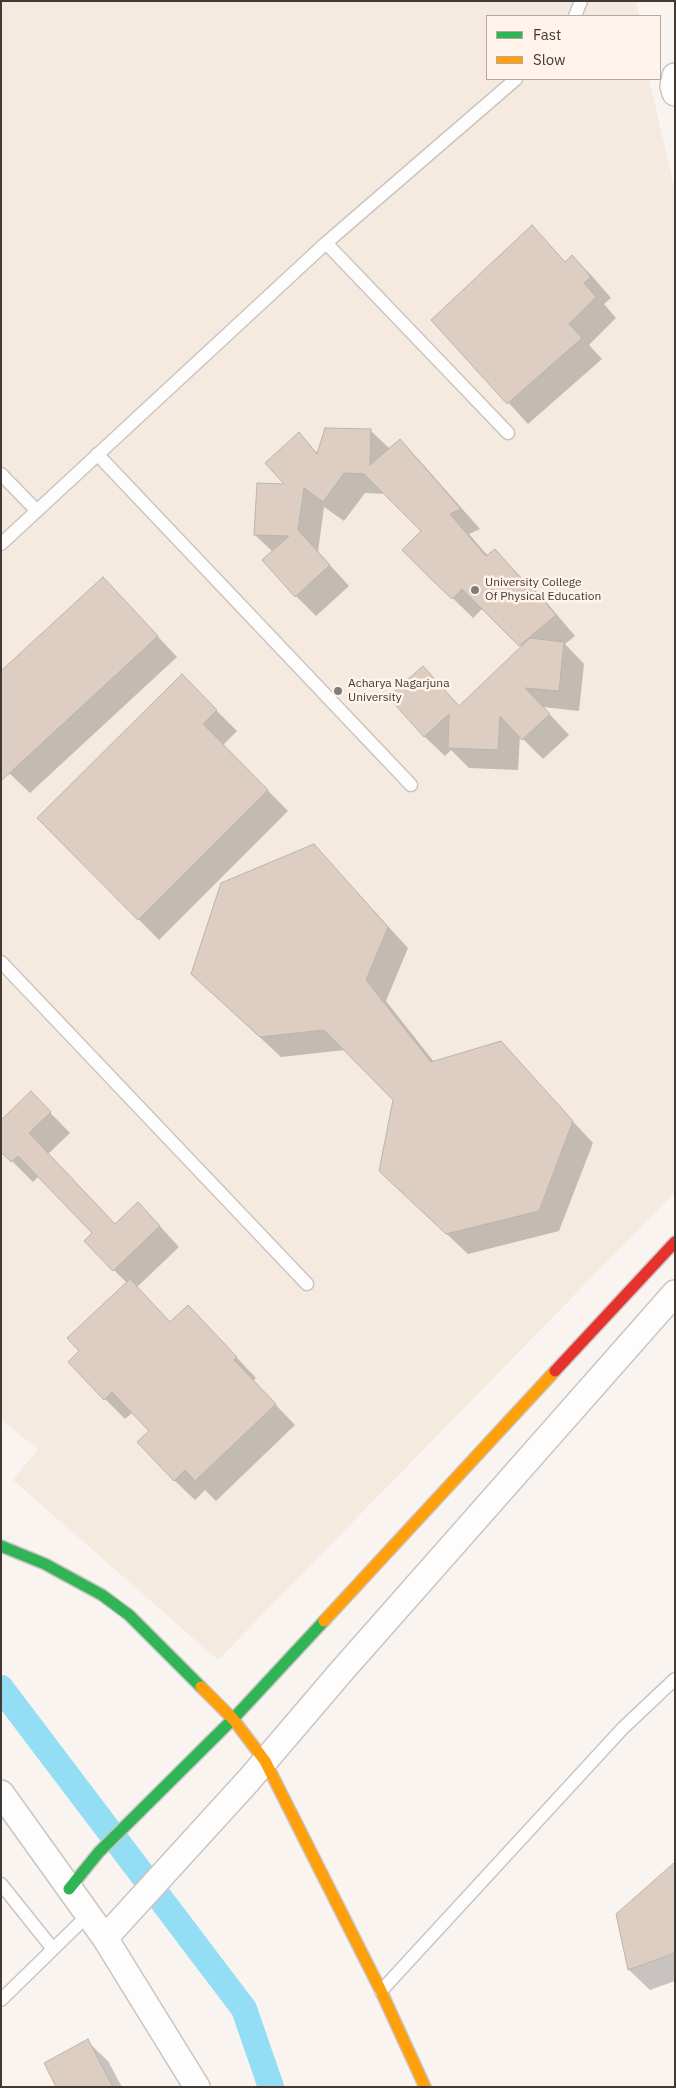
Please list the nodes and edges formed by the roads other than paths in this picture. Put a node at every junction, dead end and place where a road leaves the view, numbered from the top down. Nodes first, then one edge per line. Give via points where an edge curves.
1 (581, 1) edge
2 (575, 15) edge
3 (675, 76) edge
4 (515, 80) edge
5 (675, 93) edge
6 (326, 243) junction
7 (508, 433) dead end
8 (98, 454) junction
9 (1, 474) edge
10 (37, 511) junction
11 (1, 544) edge
12 (411, 785) dead end
13 (1, 962) edge
14 (675, 1242) edge
15 (307, 1284) dead end
16 (675, 1293) edge
17 (1, 1546) edge
18 (675, 1679) edge
19 (233, 1720) junction
20 (265, 1761) junction
21 (1, 1793) edge
22 (1, 1884) edge
23 (69, 1888) junction
24 (88, 1914) junction
25 (105, 1938) junction
26 (53, 1949) junction
27 (381, 1991) junction
28 (1, 2000) edge
29 (197, 2087) edge
30 (425, 2087) edge

1 - 2 lane
3 - 5 street via 672,86
4 - 6 lane
6 - 7 lane
6 - 8 lane
8 - 10 lane
8 - 12 lane
9 - 10 lane
10 - 11 lane
13 - 15 lane
14 - 19 street
16 - 20 street
17 - 19 street via 45,1564 102,1595 129,1615
18 - 27 lane via 623,1728
19 - 20 street
19 - 23 street via 99,1852
20 - 25 street
20 - 27 street
21 - 23 street
22 - 26 lane
23 - 24 street
24 - 25 street
24 - 26 lane
25 - 29 street
26 - 28 lane
27 - 30 street

